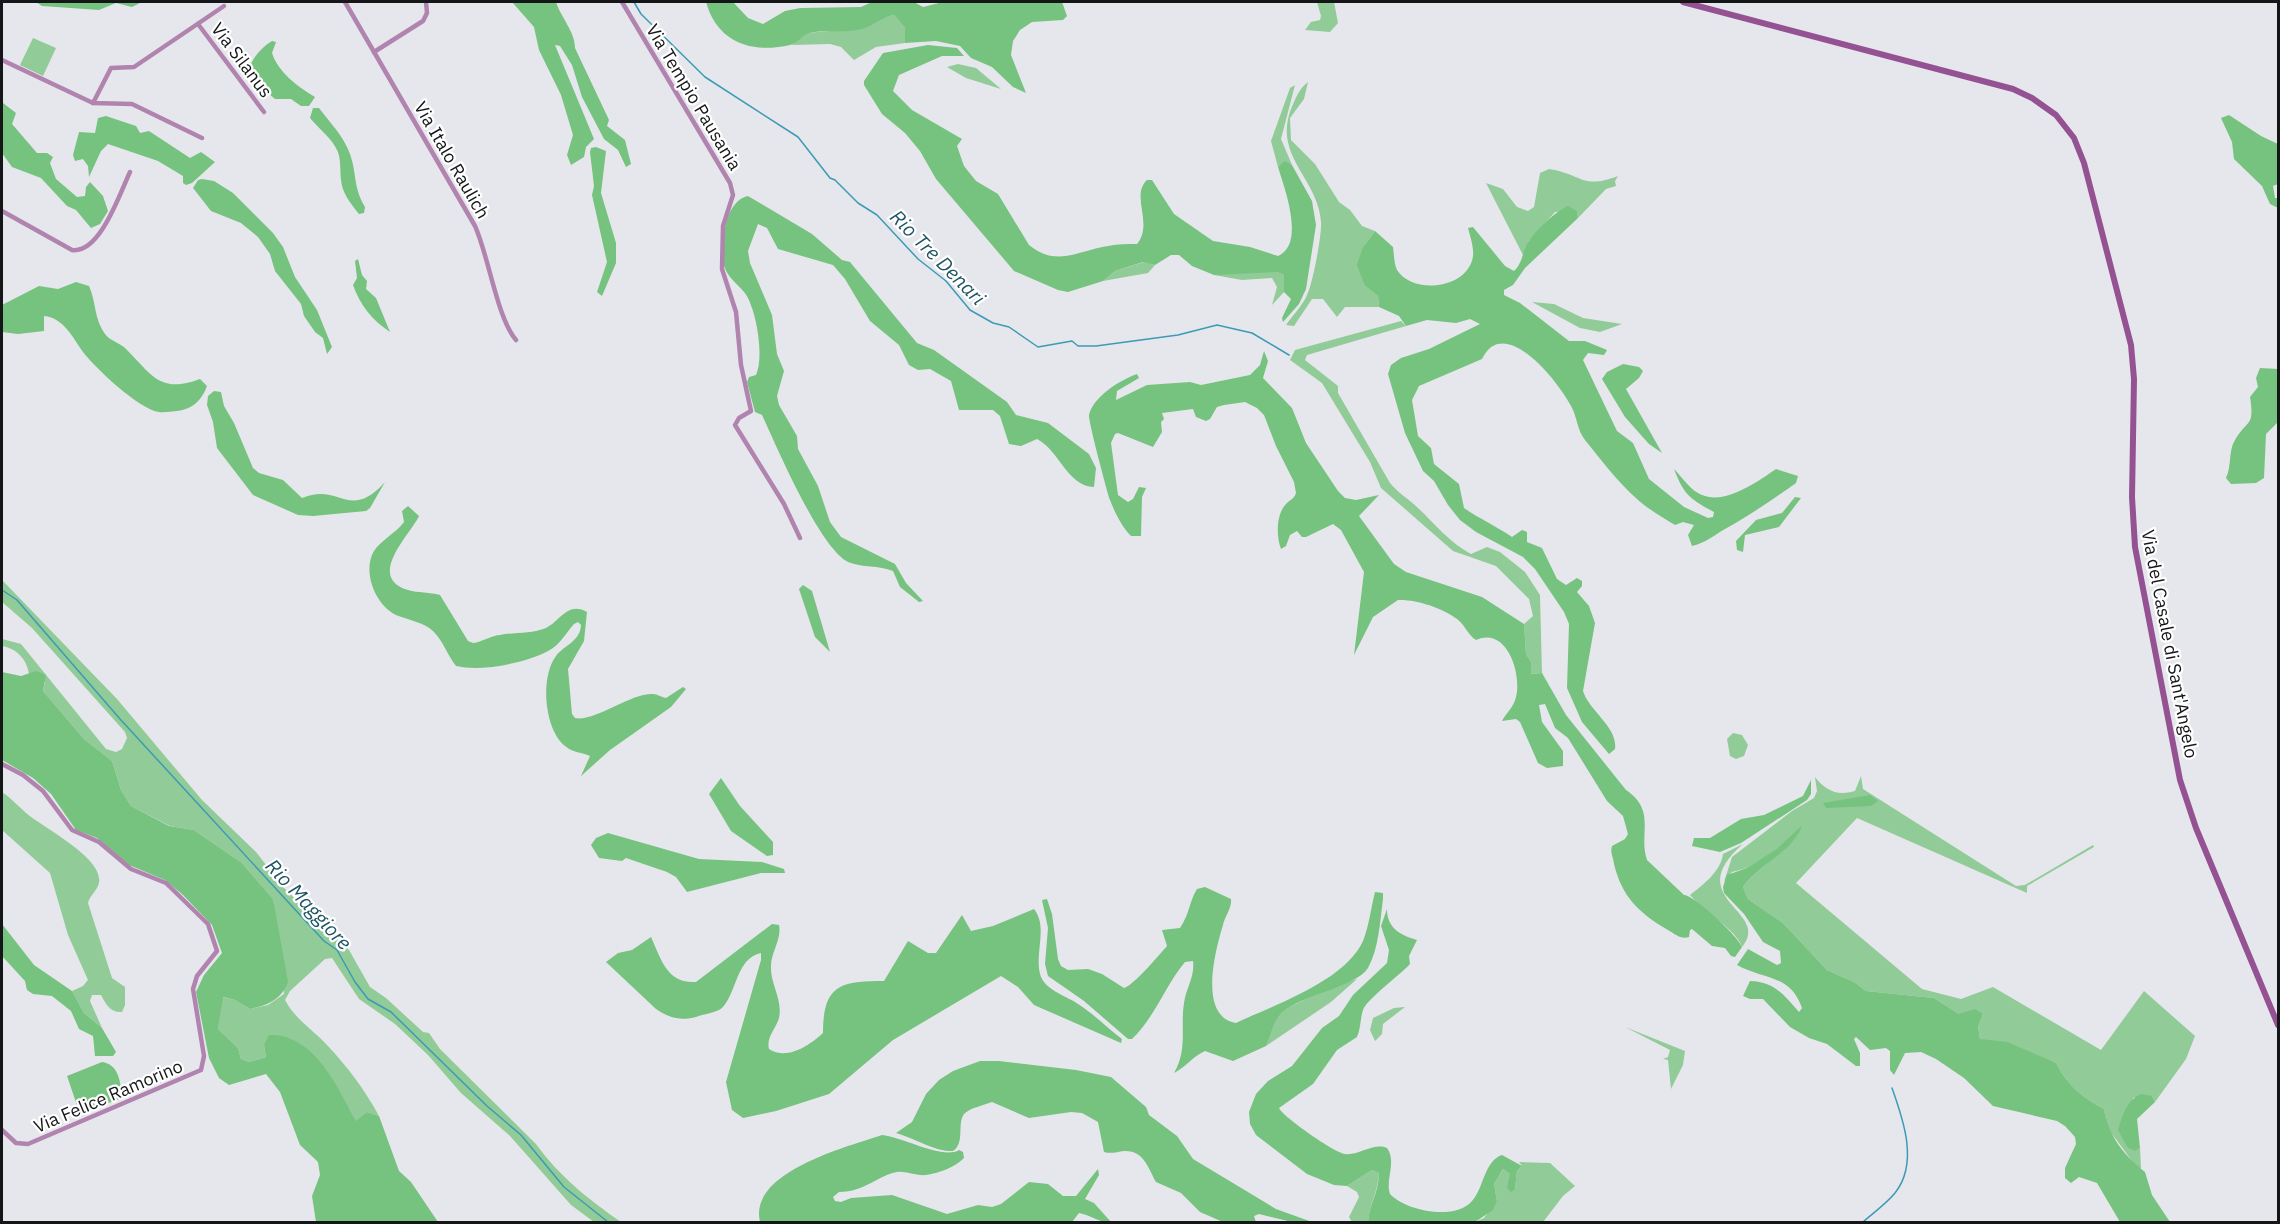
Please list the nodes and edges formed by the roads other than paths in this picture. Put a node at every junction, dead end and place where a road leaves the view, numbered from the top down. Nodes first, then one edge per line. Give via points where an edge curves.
1 (345, 2) edge
2 (426, 2) edge
3 (622, 2) edge
4 (1683, 2) edge
5 (224, 6) dead end
6 (198, 24) junction
7 (374, 52) junction
8 (2, 60) edge
9 (93, 103) junction
10 (264, 112) dead end
11 (202, 138) dead end
12 (130, 172) dead end
13 (2, 211) edge
14 (516, 340) dead end
15 (800, 538) dead end
16 (2, 764) edge
17 (2278, 1025) edge
18 (2, 1130) edge

1 - 7 street, Via Italo Raulich
2 - 7 street via 427,15 423,21
3 - 15 street, Via Tempio Pausania via 730,183 733,195 723,226 722,269 736,312 751,411 735,425 784,504
4 - 17 main road, Via del Casale di Sant'Angelo via 2013,89 2052,111 2074,138 2131,345 2134,547 2180,780
5 - 6 street
6 - 9 street via 134,68 111,68
6 - 10 street, Via Silanus
7 - 14 street, Via Italo Raulich via 475,226 507,328
8 - 9 street
9 - 11 street via 130,104
12 - 13 street via 102,230 80,250 72,250
16 - 18 street, Via Felice Ramorino via 40,788 74,831 99,842 129,868 169,885 206,921 217,947 193,989 204,1056 201,1070 28,1144 18,1143

